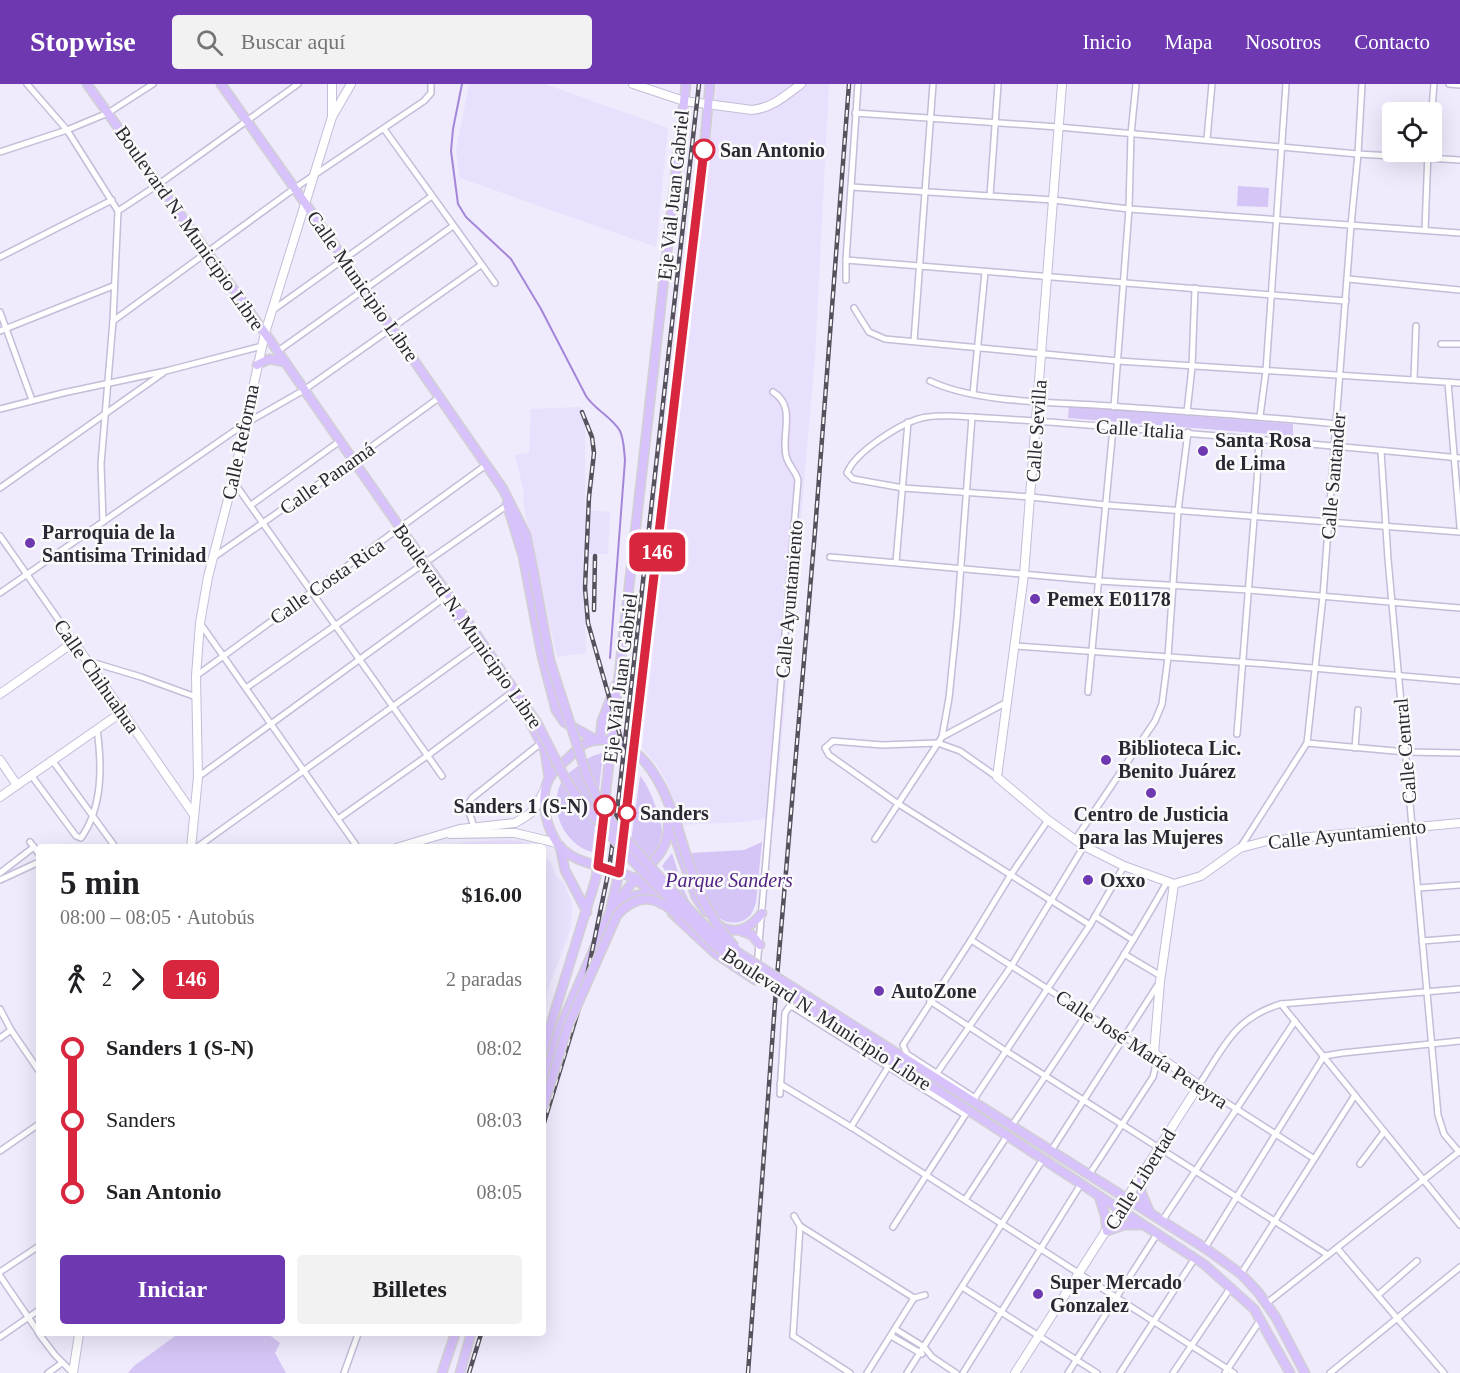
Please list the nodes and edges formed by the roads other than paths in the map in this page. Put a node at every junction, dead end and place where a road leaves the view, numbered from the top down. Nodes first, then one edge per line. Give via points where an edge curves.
1 (27, 84) edge
2 (87, 84) edge
3 (153, 84) edge
4 (220, 84) edge
5 (298, 84) edge
6 (333, 84) edge
7 (351, 84) edge
8 (431, 84) edge
9 (633, 84) edge
10 (686, 84) edge
11 (710, 84) edge
12 (801, 84) edge
13 (858, 84) edge
14 (933, 84) edge
15 (998, 84) edge
16 (1062, 84) edge
17 (1136, 84) edge
18 (1212, 84) edge
19 (1286, 84) edge
20 (1362, 84) edge
21 (1434, 84) edge
22 (1449, 84) edge
23 (1460, 85) edge
24 (684, 101) junction
25 (1432, 102) edge
26 (708, 105) junction
27 (108, 113) junction
28 (855, 113) junction
29 (332, 117) junction
30 (931, 118) junction
31 (247, 120) junction
32 (995, 122) junction
33 (1058, 127) junction
34 (384, 129) junction
35 (67, 130) junction
36 (1131, 134) junction
37 (1207, 139) junction
38 (1281, 147) junction
39 (0, 152) edge
40 (1358, 154) junction
41 (1382, 154) edge
42 (1442, 157) edge
43 (1460, 160) edge
44 (1428, 162) edge
45 (314, 176) junction
46 (159, 184) junction
47 (851, 187) junction
48 (295, 188) junction
49 (925, 192) junction
50 (432, 196) junction
51 (990, 196) junction
52 (112, 200) junction
53 (1053, 200) junction
54 (306, 203) junction
55 (1129, 209) junction
56 (118, 211) junction
57 (1276, 219) junction
58 (1351, 225) junction
59 (453, 226) junction
60 (1425, 230) junction
61 (1460, 233) edge
62 (206, 253) junction
63 (0, 257) edge
64 (344, 259) junction
65 (846, 260) junction
66 (481, 265) junction
67 (919, 266) junction
68 (985, 272) junction
69 (1047, 277) junction
70 (1348, 279) junction
71 (846, 280) dead end
72 (495, 283) dead end
73 (1123, 284) junction
74 (113, 286) junction
75 (1195, 288) junction
76 (365, 290) junction
77 (1460, 290) edge
78 (1272, 294) junction
79 (1346, 301) junction
80 (855, 308) dead end
81 (271, 311) junction
82 (0, 312) edge
83 (113, 321) junction
84 (1416, 326) dead end
85 (393, 328) junction
86 (3, 329) edge
87 (265, 333) junction
88 (914, 341) junction
89 (1441, 344) dead end
90 (1460, 344) edge
91 (262, 346) junction
92 (978, 348) junction
93 (278, 351) junction
94 (1041, 353) junction
95 (285, 362) junction
96 (1118, 362) junction
97 (258, 365) junction
98 (1191, 367) junction
99 (1266, 370) junction
100 (166, 371) junction
101 (1341, 375) junction
102 (1414, 379) junction
103 (930, 381) dead end
104 (1448, 382) junction
105 (1460, 383) edge
106 (107, 384) junction
107 (304, 390) junction
108 (773, 392) dead end
109 (973, 394) junction
110 (440, 397) junction
111 (32, 400) junction
112 (1038, 402) junction
113 (1114, 407) junction
114 (0, 409) edge
115 (1187, 412) junction
116 (1260, 416) junction
117 (104, 417) junction
118 (972, 417) junction
119 (1037, 421) junction
120 (908, 422) junction
121 (1337, 424) junction
122 (243, 425) junction
123 (1113, 428) junction
124 (1188, 432) junction
125 (1259, 439) junction
126 (340, 441) junction
127 (1335, 445) junction
128 (1381, 451) junction
129 (1457, 458) edge
130 (353, 460) junction
131 (486, 465) junction
132 (232, 480) junction
133 (0, 488) edge
134 (903, 488) junction
135 (966, 492) junction
136 (1031, 497) junction
137 (509, 504) junction
138 (251, 505) junction
139 (1106, 505) junction
140 (1178, 511) junction
141 (1254, 515) junction
142 (1329, 521) junction
143 (103, 522) junction
144 (263, 524) junction
145 (1386, 526) junction
146 (1460, 527) edge
147 (400, 529) junction
148 (1460, 532) edge
149 (0, 536) edge
150 (214, 557) junction
151 (830, 557) dead end
152 (424, 562) junction
153 (896, 562) junction
154 (960, 568) junction
155 (27, 574) junction
156 (1024, 574) junction
157 (1100, 580) junction
158 (1174, 585) junction
159 (1249, 590) junction
160 (312, 592) junction
161 (0, 593) edge
162 (1323, 596) junction
163 (450, 597) junction
164 (1393, 601) junction
165 (1460, 608) edge
166 (200, 623) junction
167 (335, 625) junction
168 (74, 642) junction
169 (477, 646) junction
170 (1015, 646) junction
171 (1093, 651) junction
172 (223, 655) junction
173 (1168, 657) junction
174 (86, 661) junction
175 (359, 661) junction
176 (1242, 663) junction
177 (1316, 669) junction
178 (196, 676) junction
179 (1399, 676) junction
180 (619, 679) junction
181 (1460, 681) edge
182 (246, 688) junction
183 (1088, 692) dead end
184 (511, 693) junction
185 (0, 694) edge
186 (196, 697) junction
187 (1006, 702) junction
188 (393, 707) junction
189 (1358, 710) dead end
190 (122, 712) junction
191 (271, 724) junction
192 (97, 729) junction
193 (1237, 734) dead end
194 (942, 737) junction
195 (598, 740) junction
196 (612, 742) junction
197 (541, 743) junction
198 (938, 743) junction
199 (1307, 743) junction
200 (1355, 748) junction
201 (634, 752) junction
202 (1406, 752) junction
203 (1460, 753) edge
204 (427, 756) junction
205 (0, 760) edge
206 (52, 760) junction
207 (303, 770) junction
208 (650, 770) junction
209 (31, 775) junction
210 (442, 776) dead end
211 (198, 777) junction
212 (997, 777) junction
213 (549, 778) junction
214 (17, 785) junction
215 (546, 788) junction
216 (0, 797) edge
217 (897, 803) junction
218 (92, 814) junction
219 (194, 815) junction
220 (667, 815) junction
221 (338, 819) junction
222 (1048, 820) junction
223 (1460, 823) edge
224 (474, 827) junction
225 (1412, 827) junction
226 (448, 834) junction
227 (875, 839) dead end
228 (1075, 840) junction
229 (113, 844) edge
230 (194, 844) edge
231 (200, 844) edge
232 (355, 844) edge
233 (411, 844) edge
234 (559, 844) junction
235 (1084, 846) junction
236 (1240, 848) junction
237 (36, 850) edge
238 (36, 863) edge
239 (598, 866) junction
240 (1125, 866) junction
241 (0, 873) edge
242 (619, 873) junction
243 (1010, 876) junction
244 (635, 879) junction
245 (0, 880) edge
246 (1170, 883) junction
247 (1460, 885) edge
248 (1418, 888) junction
249 (650, 892) junction
250 (622, 898) junction
251 (1051, 902) junction
252 (587, 912) junction
253 (610, 912) junction
254 (762, 913) junction
255 (1095, 916) junction
256 (1090, 925) junction
257 (739, 930) junction
258 (1460, 938) edge
259 (971, 940) junction
260 (1133, 940) junction
261 (1422, 941) junction
262 (760, 945) junction
263 (715, 946) junction
264 (1124, 954) junction
265 (746, 958) junction
266 (1012, 964) junction
267 (1161, 979) junction
268 (755, 980) joint
269 (1048, 989) junction
270 (1460, 989) edge
271 (1426, 992) junction
272 (930, 1001) junction
273 (1281, 1004) junction
274 (0, 1009) edge
275 (1086, 1014) junction
276 (1295, 1022) junction
277 (970, 1027) junction
278 (11, 1030) junction
279 (1123, 1037) junction
280 (0, 1038) edge
281 (546, 1041) edge
282 (1460, 1041) edge
283 (1431, 1044) junction
284 (1006, 1051) junction
285 (1154, 1053) junction
286 (1324, 1056) junction
287 (897, 1059) junction
288 (36, 1067) edge
289 (937, 1072) junction
290 (546, 1074) edge
291 (1045, 1076) junction
292 (780, 1084) junction
293 (1199, 1085) junction
294 (780, 1094) dead end
295 (1355, 1095) junction
296 (546, 1098) edge
297 (1083, 1101) junction
298 (970, 1106) junction
299 (1236, 1109) junction
300 (1122, 1124) junction
301 (36, 1126) edge
302 (851, 1127) junction
303 (1011, 1127) junction
304 (1384, 1131) junction
305 (1276, 1135) junction
306 (1007, 1136) junction
307 (1159, 1148) junction
308 (0, 1151) edge
309 (1051, 1151) junction
310 (1459, 1152) edge
311 (1313, 1158) junction
312 (1043, 1160) junction
313 (1360, 1164) dead end
314 (1195, 1171) junction
315 (925, 1175) junction
316 (1089, 1175) junction
317 (1141, 1175) junction
318 (1424, 1179) junction
319 (1081, 1184) junction
320 (1099, 1195) junction
321 (1237, 1198) junction
322 (1127, 1199) junction
323 (965, 1200) junction
324 (1120, 1210) junction
325 (1150, 1214) junction
326 (794, 1216) dead end
327 (1162, 1221) junction
328 (1273, 1221) junction
329 (1002, 1224) junction
330 (1144, 1225) junction
331 (1460, 1225) edge
332 (800, 1226) junction
333 (892, 1227) dead end
334 (1107, 1231) junction
335 (1157, 1234) junction
336 (36, 1248) edge
337 (1040, 1248) junction
338 (1205, 1248) junction
339 (1337, 1248) junction
340 (1328, 1255) junction
341 (1195, 1258) junction
342 (1418, 1261) dead end
343 (1460, 1267) edge
344 (0, 1274) edge
345 (1079, 1274) junction
346 (1241, 1274) junction
347 (962, 1287) junction
348 (1231, 1287) junction
349 (925, 1295) dead end
350 (1378, 1295) junction
351 (914, 1298) junction
352 (1118, 1298) junction
353 (1267, 1304) junction
354 (1000, 1311) junction
355 (36, 1312) edge
356 (28, 1318) junction
357 (1397, 1318) junction
358 (1261, 1319) junction
359 (1154, 1321) junction
360 (36, 1329) edge
361 (895, 1329) junction
362 (41, 1336) edge
363 (79, 1336) edge
364 (357, 1336) edge
365 (454, 1336) edge
366 (470, 1336) edge
367 (793, 1336) junction
368 (891, 1336) junction
369 (1039, 1336) junction
370 (0, 1337) edge
371 (784, 1340) dead end
372 (1191, 1346) junction
373 (924, 1347) junction
374 (920, 1354) junction
375 (932, 1357) junction
376 (1077, 1359) junction
377 (62, 1363) junction
378 (1286, 1364) junction
379 (1226, 1371) edge
380 (48, 1373) edge
381 (73, 1373) edge
382 (344, 1373) edge
383 (442, 1373) edge
384 (460, 1373) edge
385 (850, 1373) edge
386 (867, 1373) edge
387 (907, 1373) edge
388 (956, 1373) edge
389 (963, 1373) edge
390 (1015, 1373) edge
391 (1068, 1373) edge
392 (1097, 1373) edge
393 (1120, 1373) edge
394 (1173, 1373) edge
395 (1234, 1373) edge
396 (1280, 1373) edge
397 (1290, 1373) edge
398 (1305, 1373) edge
399 (1330, 1373) edge
400 (1444, 1373) edge

1 - 35 street
2 - 27 main road, Boulevard N. Municipio Libre
3 - 27 street
4 - 31 main road, Calle Municipio Libre
5 - 31 street
6 - 29 main road
7 - 29 main road
8 - 34 street via 428,98
9 - 24 main road
10 - 24 main road, Eje Vial Juan Gabriel
11 - 26 main road, Eje Vial Juan Gabriel
12 - 26 main road via 775,104 761,109
13 - 28 street
14 - 30 street
15 - 32 street
16 - 33 main road, Calle Sevilla
17 - 36 street
18 - 37 street
19 - 38 street
20 - 40 street, Calle Santander
21 - 25 street
22 - 23 street
24 - 26 main road
24 - 180 main road, Eje Vial Juan Gabriel
26 - 201 main road, Eje Vial Juan Gabriel
27 - 35 street
27 - 46 main road, Boulevard N. Municipio Libre
28 - 30 street
28 - 47 street
29 - 45 main road, Calle Reforma
30 - 32 street
30 - 49 street
31 - 46 street
31 - 48 main road, Calle Municipio Libre
32 - 33 street
32 - 51 street
33 - 36 street
33 - 53 main road, Calle Sevilla
34 - 45 street
34 - 50 street
35 - 39 street
35 - 52 street
36 - 37 street
36 - 55 street
37 - 38 street
38 - 40 street
38 - 57 street
40 - 41 street
40 - 58 street, Calle Santander
42 - 43 street
44 - 60 street
45 - 48 street
45 - 54 main road, Calle Reforma
46 - 56 street
46 - 62 main road, Boulevard N. Municipio Libre
47 - 49 street
47 - 65 street
48 - 54 main road, Calle Municipio Libre
48 - 62 street
49 - 51 street
49 - 67 street
50 - 59 street
50 - 64 street
51 - 53 street
52 - 56 street
52 - 63 street
53 - 55 street
53 - 69 main road, Calle Sevilla
54 - 64 main road, Calle Municipio Libre
54 - 81 main road, Calle Reforma
55 - 57 street
55 - 73 street
56 - 74 street
57 - 58 street
57 - 78 street
58 - 60 street
58 - 70 street, Calle Santander
59 - 66 street
59 - 76 street
60 - 61 street
62 - 83 street
62 - 87 main road, Boulevard N. Municipio Libre
64 - 76 main road, Calle Municipio Libre
64 - 81 street
65 - 67 street
65 - 71 street
66 - 72 street
66 - 85 street
67 - 68 street
67 - 88 street
68 - 69 street
68 - 92 street
69 - 73 street
69 - 94 main road, Calle Sevilla
70 - 77 street
70 - 79 street, Calle Santander
73 - 75 street
73 - 96 street
74 - 83 street
74 - 86 street
75 - 78 street
75 - 98 street
76 - 85 main road, Calle Municipio Libre
76 - 93 street
78 - 79 street
78 - 99 street
79 - 101 street, Calle Santander
80 - 88 street via 874,335
81 - 87 main road, Calle Reforma
82 - 86 street
83 - 106 street
84 - 102 street
85 - 107 street
85 - 110 main road, Calle Municipio Libre
86 - 111 street
87 - 91 main road, Calle Reforma
87 - 93 main road, Boulevard N. Municipio Libre
88 - 92 street
89 - 90 street
91 - 97 main road, Calle Reforma
91 - 100 street
92 - 94 street
92 - 109 street
93 - 95 main road, Boulevard N. Municipio Libre
94 - 96 street
94 - 112 main road, Calle Sevilla
95 - 97 main road via 269,359
95 - 107 main road, Boulevard N. Municipio Libre
96 - 98 street
96 - 113 street
97 - 122 main road, Calle Reforma
98 - 99 street
98 - 115 street
99 - 101 street
99 - 116 street
100 - 106 street
100 - 117 street
101 - 102 street
101 - 121 street, Calle Santander
102 - 104 street
103 - 109 street, Calle Italia
104 - 105 street
104 - 129 street
106 - 111 street
106 - 117 street
107 - 122 street
107 - 126 main road, Boulevard N. Municipio Libre
108 - 254 street, Calle Ayuntamiento via 785,405 787,458 798,480
109 - 112 street, Calle Italia
110 - 130 street, Calle Panamá
110 - 131 main road, Calle Municipio Libre
111 - 114 street
112 - 113 street, Calle Italia
112 - 119 main road, Calle Sevilla
113 - 115 street, Calle Italia
115 - 116 street, Calle Italia
116 - 121 street, Calle Italia
117 - 133 street
117 - 143 street
118 - 119 street, Calle Italia
118 - 120 street, Calle Italia via 927,417
118 - 135 street
119 - 123 street, Calle Italia
119 - 136 main road, Calle Sevilla
120 - 134 street
120 - 134 street, Calle Italia via 882,438 848,472 853,479
121 - 127 street, Calle Santander
122 - 132 main road, Calle Reforma
122 - 143 street
123 - 124 street, Calle Italia
123 - 139 street
124 - 125 street, Calle Italia
124 - 140 street
125 - 127 street, Calle Italia
125 - 141 street
126 - 130 main road, Boulevard N. Municipio Libre
126 - 138 street
127 - 128 street, Calle Italia
127 - 142 street, Calle Santander
128 - 129 street, Calle Italia
128 - 145 street, Calle Central
129 - 146 street
130 - 144 street, Calle Panamá
130 - 147 main road, Boulevard N. Municipio Libre
131 - 137 main road, Calle Municipio Libre
131 - 147 street, Calle Costa Rica
132 - 138 street
132 - 150 main road, Calle Reforma
134 - 135 street
134 - 153 street
135 - 136 street
135 - 154 street
136 - 139 street
136 - 156 main road, Calle Sevilla
137 - 152 street
137 - 195 main road via 556,710 564,722
137 - 265 main road, Boulevard N. Municipio Libre, bridge via 526,535 550,661 587,776 601,806 618,831 711,933
138 - 144 street
139 - 140 street
139 - 157 street
140 - 141 street
140 - 158 street
141 - 142 street
141 - 159 street
142 - 145 street
142 - 162 street, Calle Santander
143 - 155 street
144 - 150 street, Calle Panamá
144 - 160 street
145 - 148 street
145 - 164 street, Calle Central
147 - 152 main road, Boulevard N. Municipio Libre
147 - 160 street, Calle Costa Rica
149 - 155 street, Calle Chihuahua
150 - 166 main road, Calle Reforma
151 - 153 street
152 - 163 main road, Boulevard N. Municipio Libre
152 - 167 street
153 - 154 street
154 - 156 street
154 - 194 street
155 - 161 street
155 - 168 street, Calle Chihuahua
156 - 157 street
156 - 170 main road, Calle Sevilla
157 - 158 street
157 - 171 street
158 - 159 street
158 - 173 street
159 - 162 street
159 - 176 street
160 - 167 street
160 - 172 street, Calle Costa Rica
162 - 164 street
162 - 177 street, Calle Santander
163 - 169 main road
163 - 175 street
163 - 263 main road, Boulevard N. Municipio Libre, bridge via 525,703 577,797
164 - 165 street
164 - 179 street, Calle Central
166 - 172 street
166 - 178 main road, Calle Reforma
167 - 175 street
167 - 182 street
168 - 174 main road, Calle Chihuahua
168 - 185 main road
169 - 184 main road
169 - 188 street
170 - 171 street
170 - 187 main road, Calle Sevilla
171 - 173 street
171 - 183 street
172 - 178 street, Calle Costa Rica
172 - 182 street
173 - 176 street
173 - 228 street via 1162,704 1155,721
174 - 186 street
174 - 190 main road, Calle Chihuahua
175 - 188 street
175 - 191 street
176 - 177 street
176 - 193 street
177 - 179 street
177 - 199 street, Calle Santander
178 - 186 main road, Calle Reforma
179 - 181 street
179 - 202 street, Calle Central
180 - 195 main road
180 - 196 main road, Eje Vial Juan Gabriel
182 - 191 street
184 - 197 main road
184 - 204 street
186 - 211 main road, Calle Reforma
187 - 194 street
187 - 212 main road, Calle Sevilla
188 - 204 street
188 - 207 street
189 - 200 street
190 - 192 main road
190 - 219 main road, Calle Chihuahua
191 - 207 street
191 - 211 street
192 - 206 main road
192 - 218 street via 100,776
194 - 198 street
195 - 196 main road
195 - 213 main road via 580,747
196 - 201 main road
196 - 239 main road, Eje Vial Juan Gabriel
197 - 213 main road
197 - 224 street via 472,798 467,806
198 - 212 street via 960,751
198 - 217 street
198 - 217 street via 882,745 833,741 825,748 829,755
199 - 200 street
199 - 236 street, Calle Santander
200 - 202 street
201 - 208 main road
201 - 242 main road, Eje Vial Juan Gabriel
202 - 203 street
202 - 225 street, Calle Central
204 - 210 street
204 - 221 street
205 - 214 main road
206 - 209 main road
206 - 218 street
207 - 221 street
207 - 231 street
208 - 220 main road
208 - 265 main road, bridge via 657,777 677,825 702,901 720,930
209 - 214 main road
209 - 218 street via 77,838 83,837
211 - 219 main road, Calle Reforma
212 - 222 main road
213 - 215 main road
214 - 216 main road
215 - 224 main road via 534,810 521,820
215 - 234 main road via 546,815
217 - 227 street
217 - 243 street
218 - 229 street
219 - 230 main road, Calle Reforma
220 - 244 main road via 663,850
220 - 257 main road via 703,909 720,927
221 - 232 street
222 - 228 main road
222 - 243 street
223 - 225 main road, Calle Ayuntamiento
224 - 226 main road
225 - 236 main road, Calle Ayuntamiento via 1284,838
225 - 248 street, Calle Central
226 - 233 main road
226 - 234 main road via 515,832
228 - 235 main road
234 - 239 main road via 581,860
234 - 252 main road via 565,870
235 - 240 main road
235 - 251 street
236 - 246 main road, Calle Ayuntamiento via 1192,880
237 - 241 street via 32,844
238 - 245 street
239 - 242 main road
239 - 252 main road, Eje Vial Juan Gabriel
240 - 246 main road
240 - 255 street
242 - 244 main road
242 - 253 main road, Eje Vial Juan Gabriel
243 - 251 street
243 - 259 street
244 - 249 main road
244 - 250 main road
246 - 260 street
246 - 267 main road
247 - 248 street
248 - 261 street, Calle Central
249 - 250 main road
249 - 268 main road via 716,954
250 - 253 main road
251 - 256 street
251 - 266 street
252 - 281 main road, Eje Vial Juan Gabriel
253 - 290 main road, Eje Vial Juan Gabriel via 559,1030
254 - 257 main road
254 - 262 street, Calle Ayuntamiento
255 - 256 street
255 - 260 street
256 - 269 street
257 - 262 main road via 752,935
258 - 261 street
259 - 266 street, Calle José María Pereyra
259 - 272 street
260 - 264 street
261 - 271 street, Calle Central
262 - 268 street, Calle Ayuntamiento
263 - 287 main road, Boulevard N. Municipio Libre, bridge
263 - 296 main road, bridge via 665,905 646,899 627,905 618,915 568,1026
264 - 267 street
264 - 275 street
265 - 287 main road, Boulevard N. Municipio Libre, bridge
266 - 269 street, Calle José María Pereyra
266 - 277 street
267 - 279 street
267 - 285 main road
269 - 275 street, Calle José María Pereyra
269 - 284 street
270 - 271 street, Calle Libertad
271 - 273 street, Calle Libertad
271 - 283 street, Calle Central
272 - 277 street
272 - 287 street
273 - 276 street
273 - 293 street, Calle Libertad via 1259,1011 1236,1029
274 - 278 street
275 - 279 street, Calle José María Pereyra
275 - 291 street
276 - 286 street
276 - 299 street
277 - 284 street
277 - 289 street
278 - 280 street
278 - 288 street
279 - 285 street, Calle José María Pereyra
279 - 297 street
282 - 283 street
283 - 286 street
283 - 310 street, Calle Central via 1438,1122
284 - 291 street
284 - 298 street
285 - 293 main road, Calle José María Pereyra
285 - 300 street via 1153,1077
286 - 295 street
286 - 305 street
287 - 289 street
287 - 292 street via 789,1007 785,1013
287 - 298 main road, Boulevard N. Municipio Libre
287 - 302 street
289 - 298 street
291 - 297 street
291 - 303 street
292 - 294 street
292 - 302 street
293 - 299 street, Calle José María Pereyra
293 - 307 main road, Calle Libertad
295 - 304 street
295 - 311 street
297 - 300 street
297 - 309 street
298 - 303 main road, Boulevard N. Municipio Libre
298 - 306 main road, Boulevard N. Municipio Libre
298 - 315 street
299 - 305 street, Calle José María Pereyra
299 - 314 street
300 - 307 street
300 - 316 street
301 - 308 street
302 - 315 street
303 - 309 main road, Boulevard N. Municipio Libre
304 - 313 street
304 - 318 street
305 - 311 street, Calle José María Pereyra
305 - 321 street
306 - 312 main road, Boulevard N. Municipio Libre
306 - 323 street
307 - 314 street
307 - 317 main road, Calle Libertad
309 - 316 main road, Boulevard N. Municipio Libre
310 - 318 street
311 - 328 street
312 - 319 main road, Boulevard N. Municipio Libre
312 - 329 street
314 - 321 street
314 - 327 street
315 - 323 street
315 - 333 street
316 - 322 main road, Boulevard N. Municipio Libre
317 - 322 main road, Calle Libertad
317 - 325 main road via 1141,1192
318 - 331 street
318 - 339 street
319 - 320 main road, Boulevard N. Municipio Libre
319 - 337 street
320 - 324 main road, Boulevard N. Municipio Libre
320 - 334 main road
321 - 328 street
321 - 338 street
322 - 324 main road, Calle Libertad
322 - 325 main road, Boulevard N. Municipio Libre
323 - 329 street
324 - 330 main road, Boulevard N. Municipio Libre
324 - 334 main road, Calle Libertad
325 - 327 main road, Boulevard N. Municipio Libre
326 - 332 street
327 - 338 main road, Boulevard N. Municipio Libre
328 - 340 street
328 - 346 street
329 - 337 street
329 - 347 street
330 - 334 main road via 1124,1225
330 - 335 main road, Boulevard N. Municipio Libre
332 - 351 street
332 - 367 street
334 - 345 main road, Calle Libertad
335 - 341 main road, Boulevard N. Municipio Libre
335 - 352 street
336 - 344 street
337 - 345 street
337 - 354 street
338 - 346 main road, Boulevard N. Municipio Libre
339 - 340 street
339 - 350 street
340 - 353 street
341 - 348 main road, Boulevard N. Municipio Libre
341 - 359 street
342 - 350 street
343 - 357 street
344 - 356 street
345 - 352 street
345 - 369 main road, Calle Libertad
346 - 353 main road, Boulevard N. Municipio Libre
347 - 354 street
347 - 373 street
348 - 358 main road, Boulevard N. Municipio Libre
348 - 372 street
349 - 351 street
350 - 357 street
351 - 361 street
352 - 359 street
352 - 376 street
353 - 398 main road, Boulevard N. Municipio Libre
354 - 369 street
354 - 389 street
355 - 356 street
356 - 360 street
356 - 370 street
357 - 399 street
357 - 400 street
358 - 378 main road, Boulevard N. Municipio Libre
358 - 379 street
359 - 372 street
359 - 393 street
361 - 368 street
361 - 373 street
362 - 377 street
363 - 381 main road
364 - 382 street
365 - 383 main road
366 - 384 main road
367 - 371 street
367 - 385 street
368 - 374 street
368 - 386 street
369 - 376 street
369 - 390 main road, Calle Libertad
372 - 379 street
372 - 394 street
373 - 374 street
373 - 375 street
374 - 375 street
374 - 387 street
375 - 388 street
376 - 391 street
376 - 392 street
377 - 380 street
377 - 381 street
378 - 396 street
378 - 397 main road, Boulevard N. Municipio Libre
379 - 395 street

